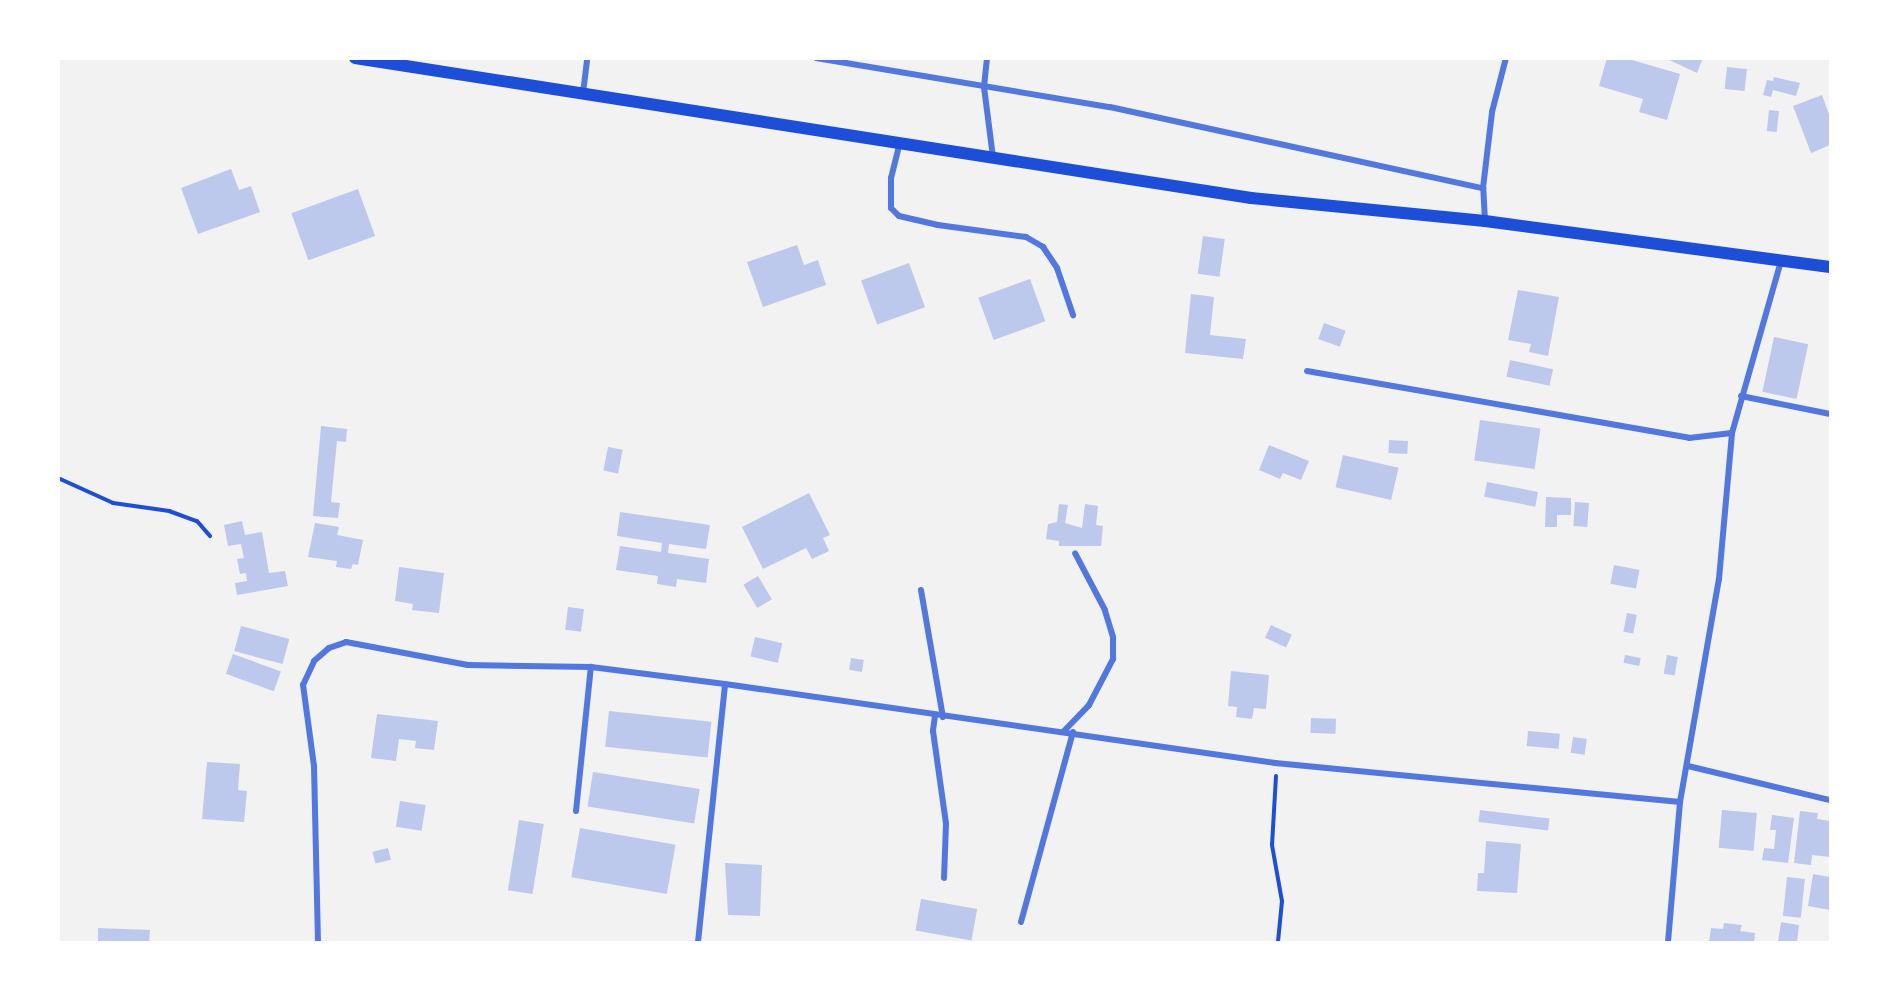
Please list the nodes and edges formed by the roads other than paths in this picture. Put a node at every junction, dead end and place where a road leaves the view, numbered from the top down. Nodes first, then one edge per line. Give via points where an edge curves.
1 (355, 58) edge
2 (587, 58) edge
3 (816, 58) edge
4 (987, 58) edge
5 (1506, 58) edge
6 (984, 87) junction
7 (582, 93) junction
8 (900, 142) junction
9 (993, 157) junction
10 (1484, 188) junction
11 (1485, 221) junction
12 (1781, 261) junction
13 (1830, 267) edge
14 (1072, 315) dead end
15 (1306, 371) dead end
16 (1741, 396) junction
17 (1830, 414) edge
18 (1732, 433) junction
19 (1075, 553) dead end
20 (921, 590) dead end
21 (591, 666) junction
22 (725, 684) junction
23 (935, 716) junction
24 (943, 717) junction
25 (1064, 731) junction
26 (1073, 732) junction
27 (1688, 766) junction
28 (1830, 800) edge
29 (1680, 802) junction
30 (576, 811) dead end
31 (944, 878) dead end
32 (1021, 922) dead end
33 (318, 942) edge
34 (698, 942) edge
35 (1668, 942) edge

1 - 7 main road
2 - 7 street
3 - 6 street
4 - 6 street
5 - 10 street via 1492,112
6 - 9 street
6 - 10 street via 1132,111
7 - 8 main road
8 - 9 main road
8 - 14 street via 891,178 891,208 899,216 1026,237 1043,247 1057,268
9 - 11 main road via 1251,198
10 - 11 street
11 - 12 main road
12 - 13 main road
12 - 16 street
15 - 18 street via 1689,438
16 - 17 street
16 - 18 street
18 - 27 street via 1719,579
19 - 25 street via 1105,609 1113,637 1113,659 1089,705
20 - 24 street
21 - 22 street
21 - 30 street
21 - 33 street via 468,665 346,642 329,648 314,661 306,674 303,695 314,766
22 - 23 street
22 - 34 street
23 - 24 street
23 - 31 street via 933,731 946,824
24 - 25 street
25 - 26 street
26 - 29 street via 1275,763
26 - 32 street
27 - 28 street
27 - 29 street
29 - 35 street

